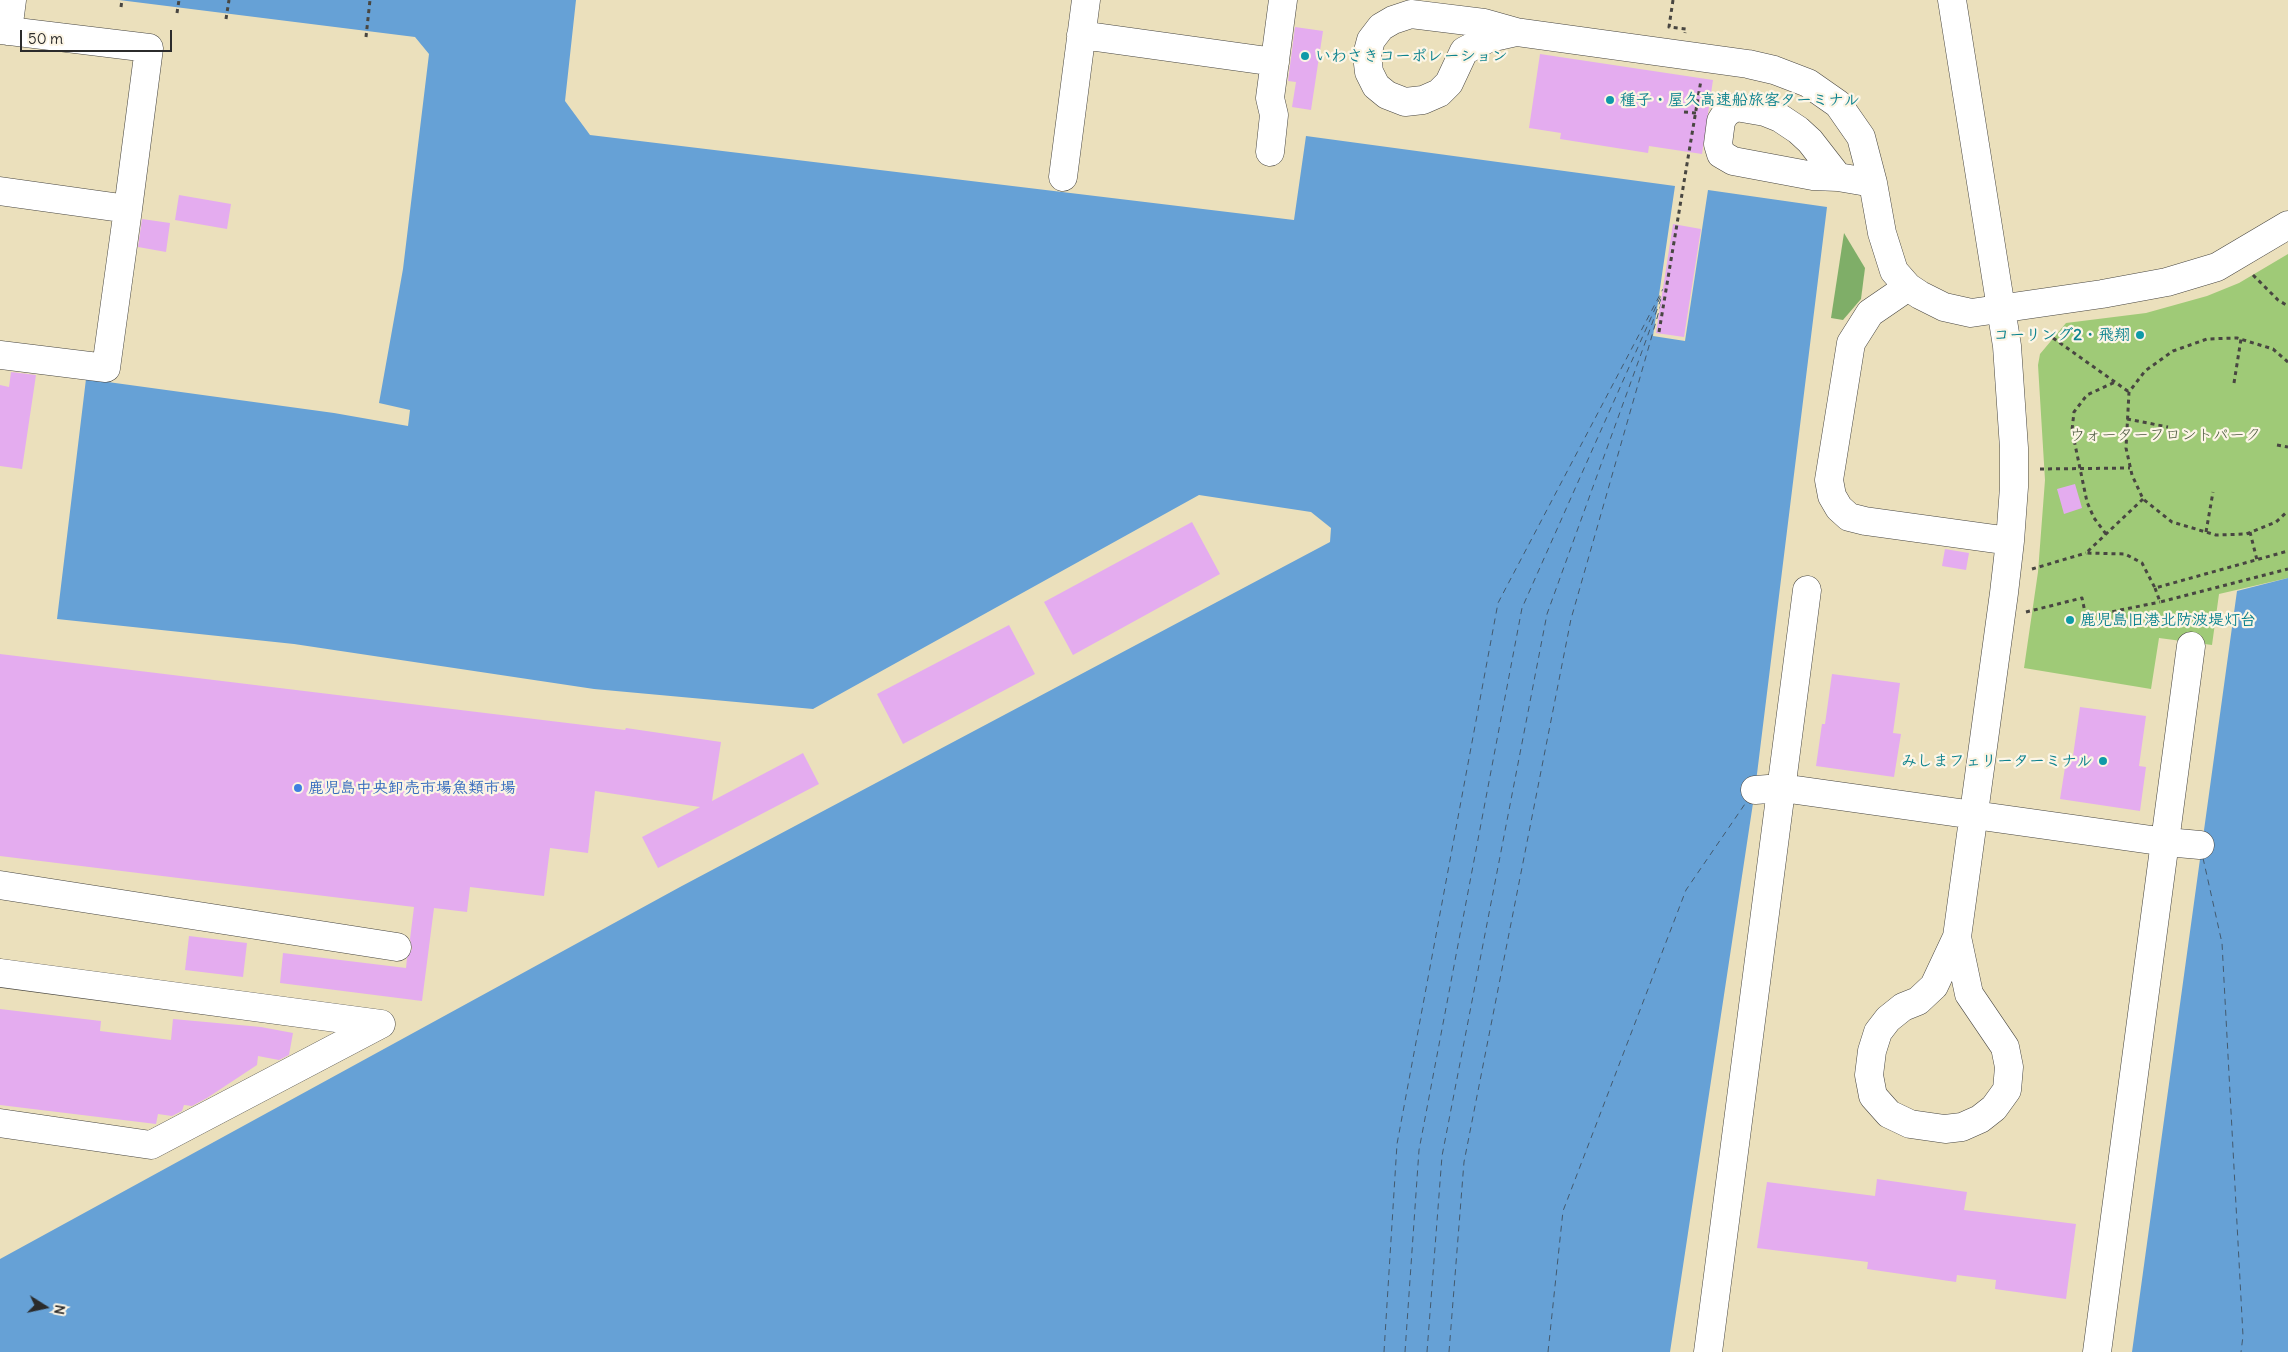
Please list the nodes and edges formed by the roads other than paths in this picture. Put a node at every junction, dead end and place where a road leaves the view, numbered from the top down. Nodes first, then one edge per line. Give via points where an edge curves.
1 (12, 0) edge
2 (1086, 0) edge
3 (1283, 0) edge
4 (1952, 0) edge
5 (1431, 17) junction
6 (4, 31) edge
7 (1516, 32) junction
8 (1081, 35) junction
9 (1274, 62) junction
10 (1455, 68) junction
11 (1270, 152) dead end
12 (1064, 177) dead end
13 (1838, 177) dead end
14 (1873, 182) junction
15 (0, 191) edge
16 (128, 209) junction
17 (2288, 225) edge
18 (1908, 287) junction
19 (2001, 308) junction
20 (0, 355) edge
21 (2010, 541) junction
22 (1807, 590) dead end
23 (2191, 646) dead end
24 (1768, 789) junction
25 (1974, 814) junction
26 (2166, 842) junction
27 (2200, 845) dead end
28 (0, 885) edge
29 (1957, 937) junction
30 (396, 947) dead end
31 (0, 973) edge
32 (0, 1123) edge
33 (1708, 1352) edge
34 (2097, 1352) edge

1 - 6 street
2 - 8 street
3 - 9 street
4 - 19 street
5 - 7 street via 1484,23
5 - 10 street via 1448,36 1455,51
5 - 10 street via 1411,14 1381,27 1370,40 1366,55 1369,72 1381,91 1405,102 1423,100 1439,93 1449,83
6 - 16 street via 149,48
7 - 10 street via 1489,38 1464,51
7 - 14 street via 1705,57 1774,70 1808,83 1838,104 1861,138
8 - 9 street
8 - 12 street
9 - 11 street
13 - 14 street
14 - 18 street via 1882,234 1894,271
15 - 16 street
16 - 20 street via 106,368
17 - 19 street via 2217,267 2167,282
18 - 19 street via 1944,306 1971,313
18 - 21 street via 1870,313 1851,343 1829,480 1832,496 1849,516 1865,521
19 - 21 street via 2010,373 2014,448
21 - 25 street
22 - 24 street
23 - 26 street
24 - 25 street
24 - 33 street
25 - 26 street
25 - 29 street
26 - 27 street
26 - 34 street
28 - 30 street
29 - 29 street via 1969,994 2004,1047 2009,1066 2007,1090 1994,1108 1980,1119 1962,1126 1945,1129 1910,1124 1889,1114 1872,1096 1869,1074 1872,1051 1878,1032 1888,1019 1934,986
31 - 32 street via 381,1024 151,1145

